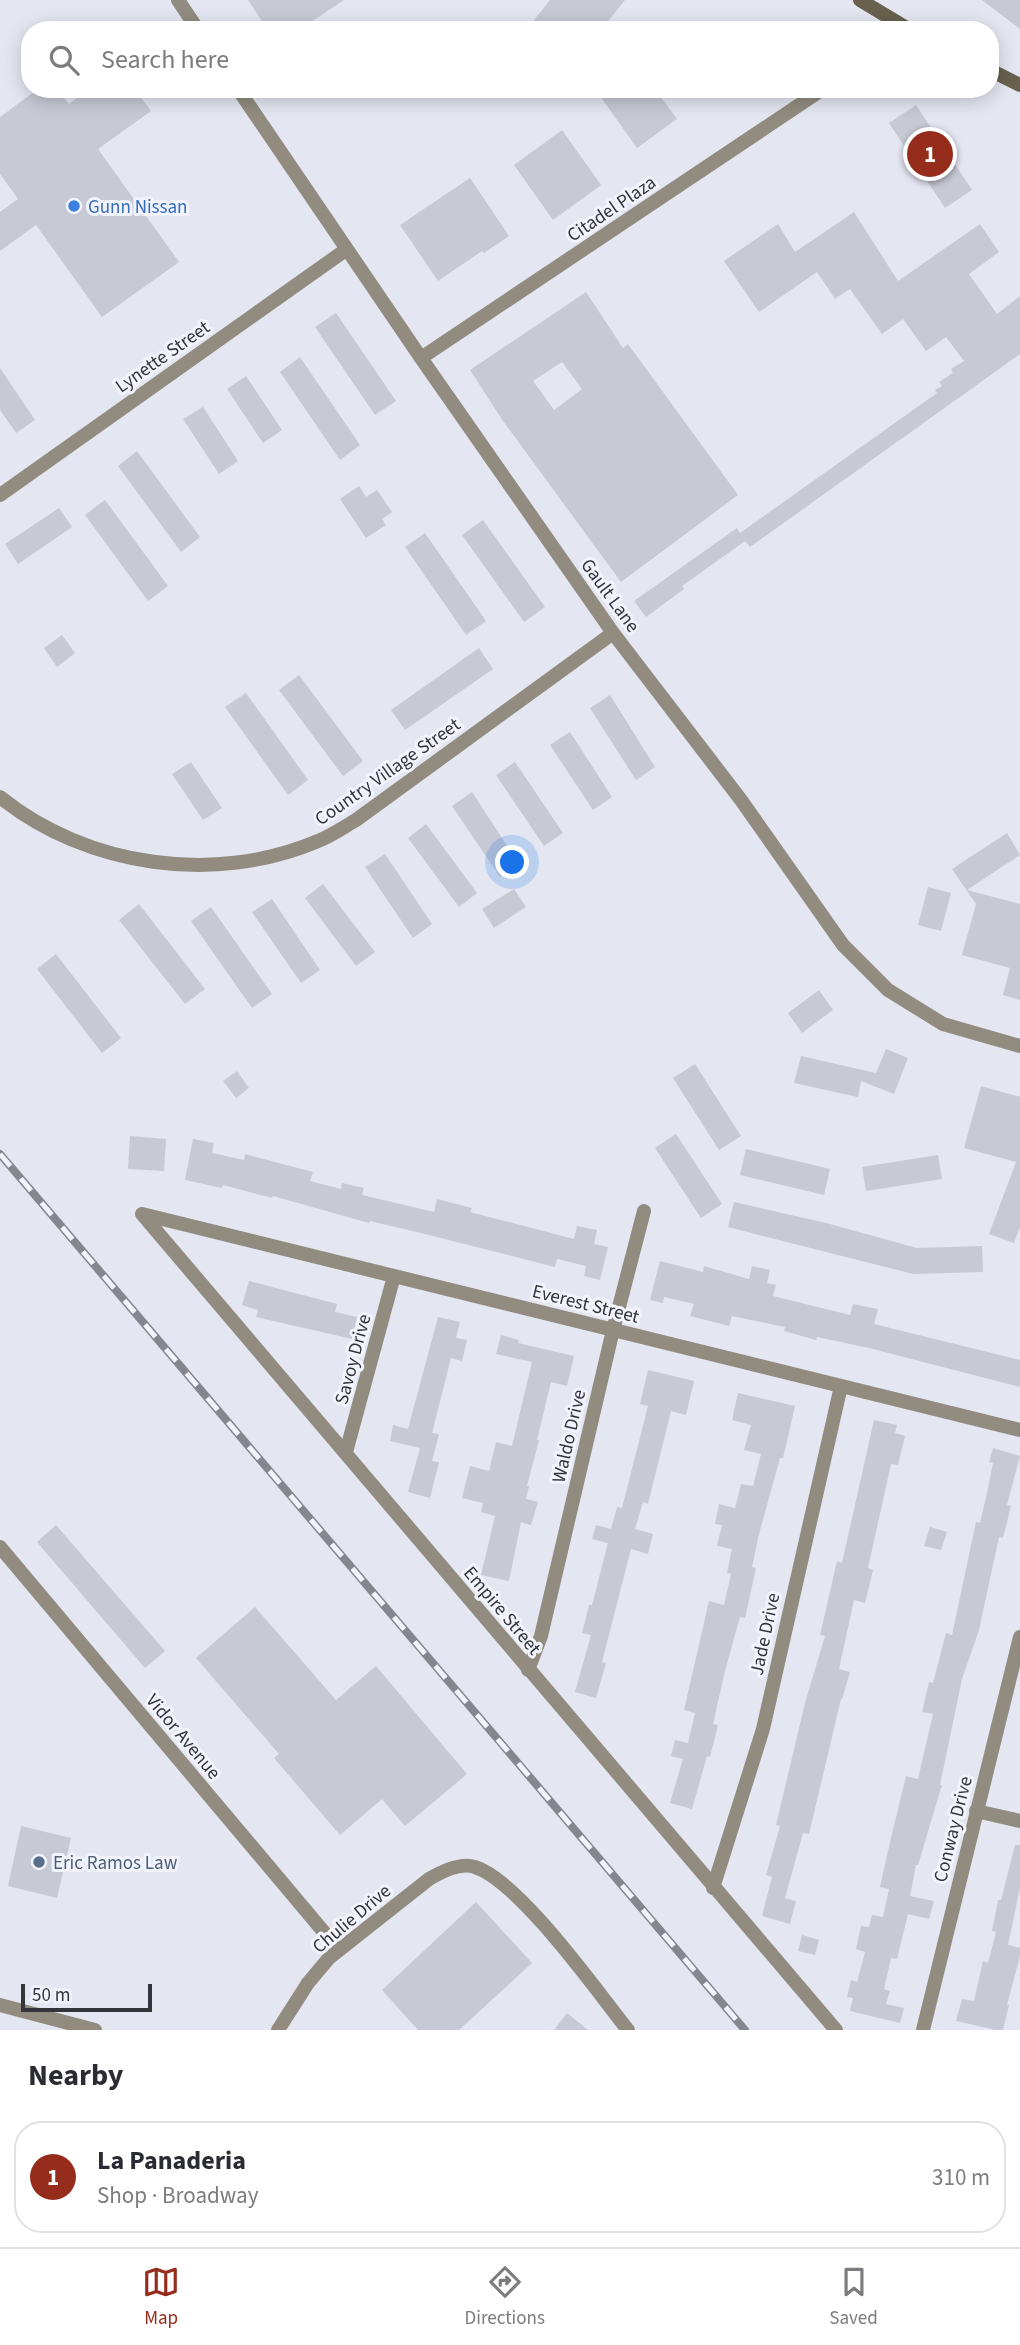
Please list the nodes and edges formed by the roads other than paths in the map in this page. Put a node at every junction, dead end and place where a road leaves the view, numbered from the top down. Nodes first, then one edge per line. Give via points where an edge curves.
1 (177, 0) edge
2 (860, 0) edge
3 (192, 21) edge
4 (895, 21) edge
5 (999, 75) edge
6 (1020, 85) edge
7 (244, 98) edge
8 (810, 98) edge
9 (347, 249) junction
10 (421, 358) junction
11 (0, 495) edge
12 (613, 634) junction
13 (0, 797) edge
14 (1020, 1046) edge
15 (644, 1211) dead end
16 (142, 1214) joint
17 (394, 1276) junction
18 (613, 1330) junction
19 (841, 1386) junction
20 (1020, 1430) edge
21 (346, 1452) junction
22 (0, 1547) edge
23 (1020, 1637) edge
24 (528, 1670) junction
25 (976, 1811) junction
26 (1020, 1821) edge
27 (713, 1888) junction
28 (339, 1950) junction
29 (0, 2005) edge
30 (96, 2030) edge
31 (278, 2030) edge
32 (628, 2030) edge
33 (835, 2030) edge
34 (923, 2030) edge

1 - 3 street
2 - 4 main road
5 - 6 main road
7 - 9 street, Gault Lane
8 - 10 street, Citadel Plaza
9 - 10 street, Gault Lane
9 - 11 street, Lynette Street
10 - 12 street, Gault Lane
12 - 13 street, Country Village Street via 356,820 319,841 274,856 193,865 110,854 57,834
12 - 14 street, Gault Lane via 864,968 888,990 943,1024
15 - 18 street, Waldo Drive
16 - 17 street, Everest Street
16 - 21 street, Empire Street
17 - 18 street, Everest Street
17 - 21 street, Savoy Drive
18 - 19 street, Everest Street
18 - 24 street, Waldo Drive via 541,1636
19 - 20 street, Everest Street
19 - 27 street, Jade Drive via 763,1729
21 - 24 street, Empire Street
22 - 28 street, Vidor Avenue
23 - 25 street, Conway Drive
24 - 27 street, Empire Street
25 - 26 street
25 - 34 street, Conway Drive
27 - 33 street, Empire Street
28 - 31 street, Chulie Drive via 308,1983
28 - 32 street, Chulie Drive via 429,1878 472,1866 509,1888
29 - 30 street

